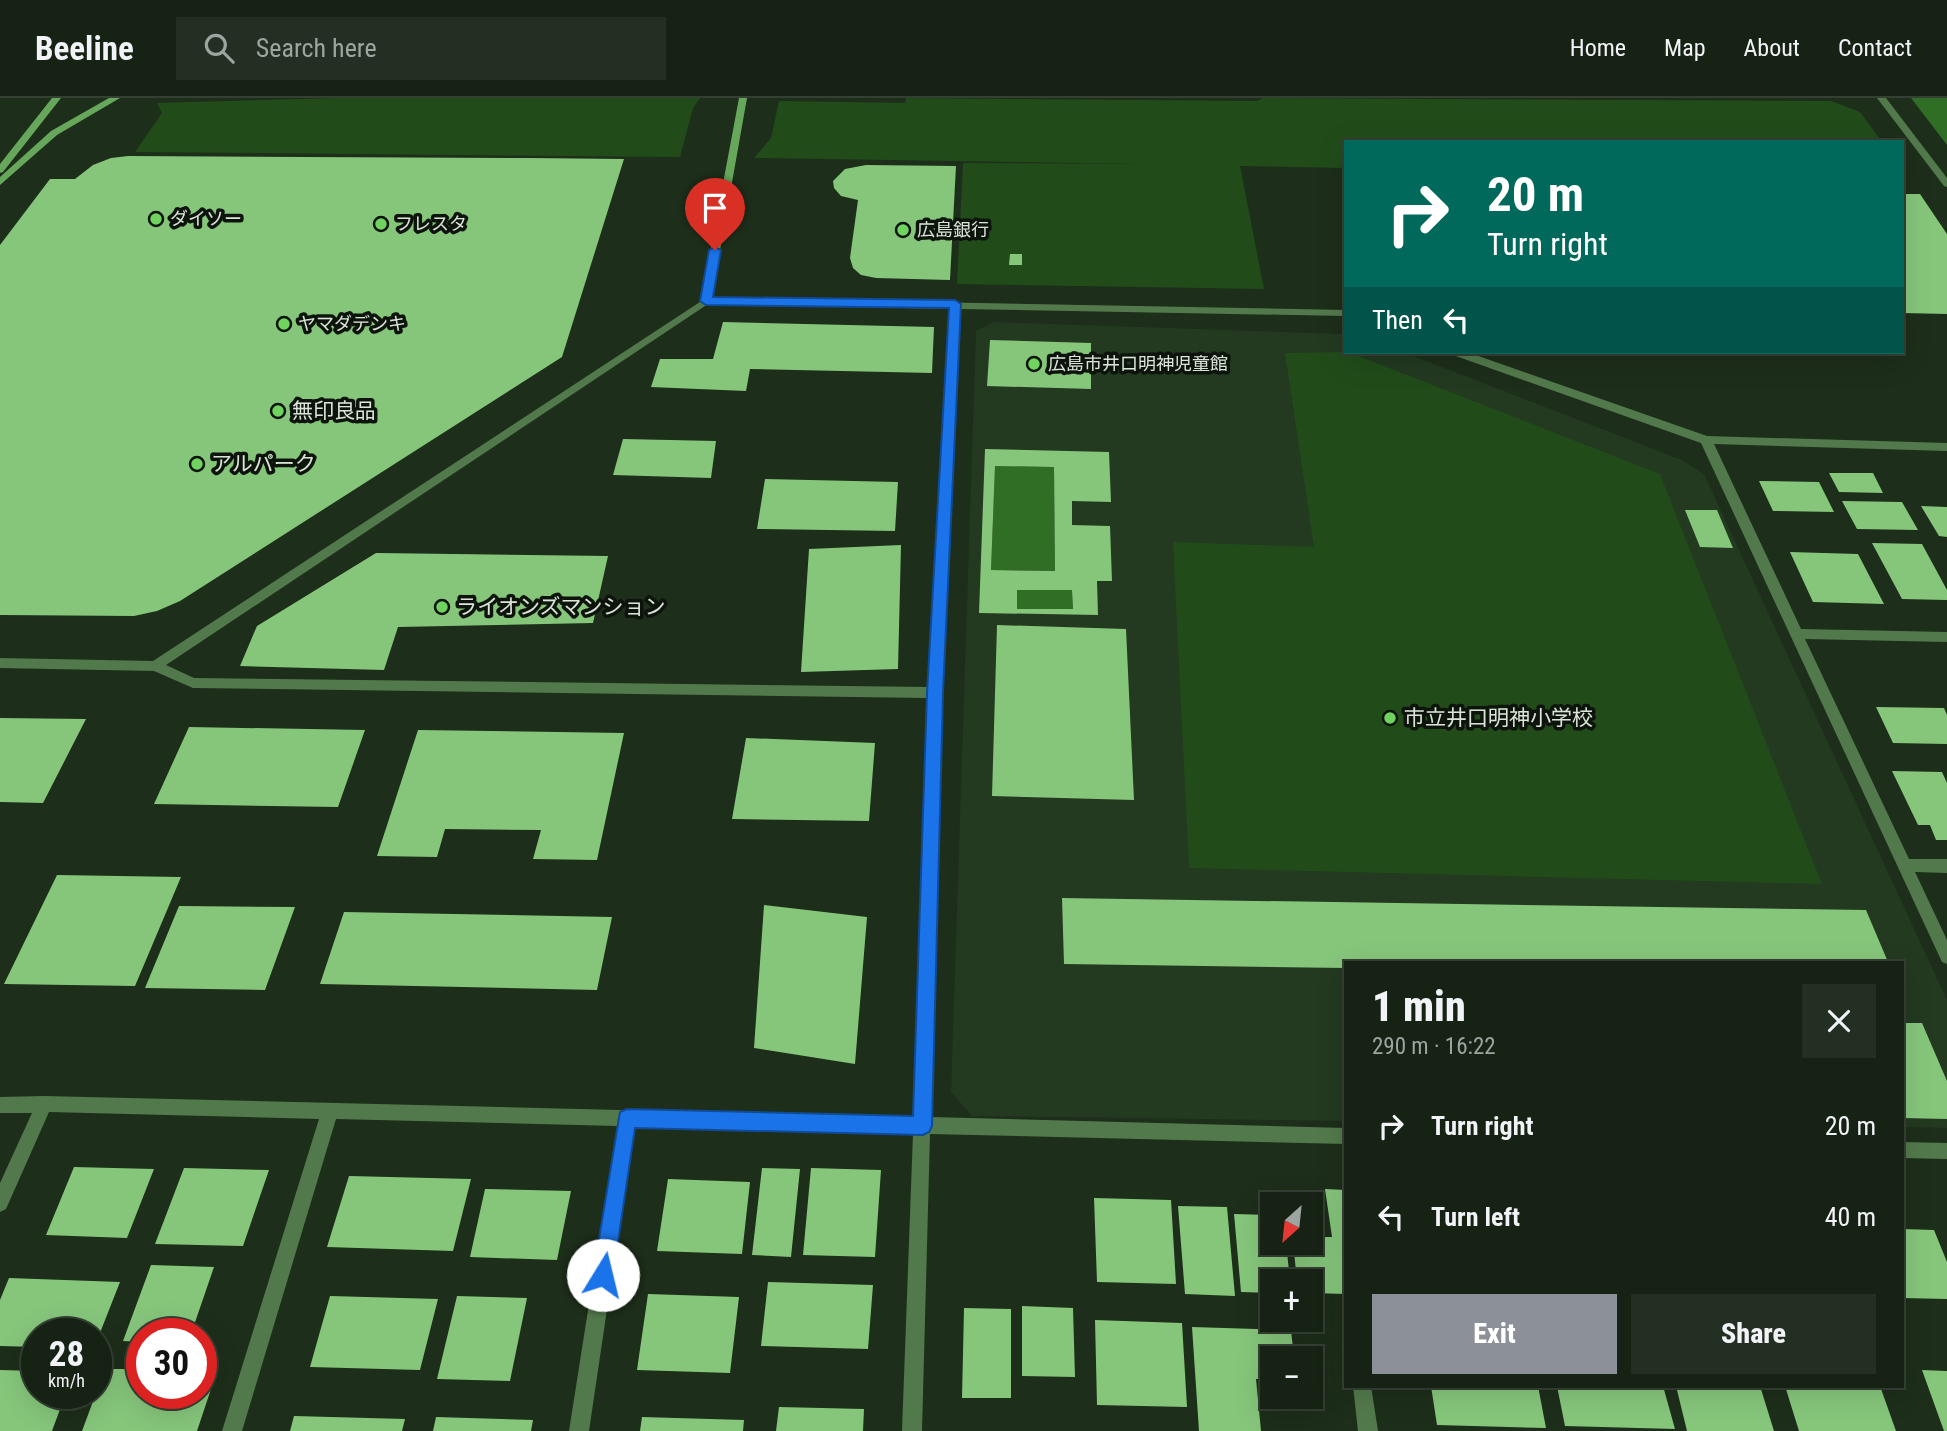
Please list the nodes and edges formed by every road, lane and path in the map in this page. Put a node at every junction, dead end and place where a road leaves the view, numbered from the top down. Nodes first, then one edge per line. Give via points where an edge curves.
1 (57, 98) edge
2 (116, 98) edge
3 (743, 98) edge
4 (1881, 98) edge
5 (0, 170) edge
6 (0, 183) edge
7 (1947, 184) edge
8 (706, 301) junction
9 (955, 304) junction
10 (1344, 313) edge
11 (1463, 354) edge
12 (1706, 440) junction
13 (1947, 447) edge
14 (1796, 634) junction
15 (1947, 637) edge
16 (0, 663) edge
17 (155, 666) junction
18 (935, 693) junction
19 (1904, 865) junction
20 (1947, 866) edge
21 (1947, 957) edge
22 (44, 1104) junction
23 (0, 1105) edge
24 (330, 1111) junction
25 (627, 1118) junction
26 (923, 1126) junction
27 (1344, 1136) edge
28 (1904, 1150) edge
29 (1947, 1151) edge
30 (0, 1203) edge
31 (1362, 1388) edge
32 (232, 1431) edge
33 (579, 1431) edge
34 (912, 1431) edge
35 (1368, 1431) edge

1 - 5 street
2 - 6 street via 54,133
3 - 8 street
4 - 7 street
8 - 9 street
8 - 17 street
9 - 10 street
9 - 18 street
11 - 12 street
12 - 13 street
12 - 14 street
14 - 15 street
14 - 19 street
16 - 17 street
17 - 18 street via 193,683
18 - 26 street
19 - 20 street
19 - 21 street
22 - 23 street
22 - 24 street
22 - 30 street
24 - 25 street
24 - 32 street
25 - 26 street
25 - 33 street
26 - 27 street
26 - 34 street
28 - 29 street
31 - 35 street

